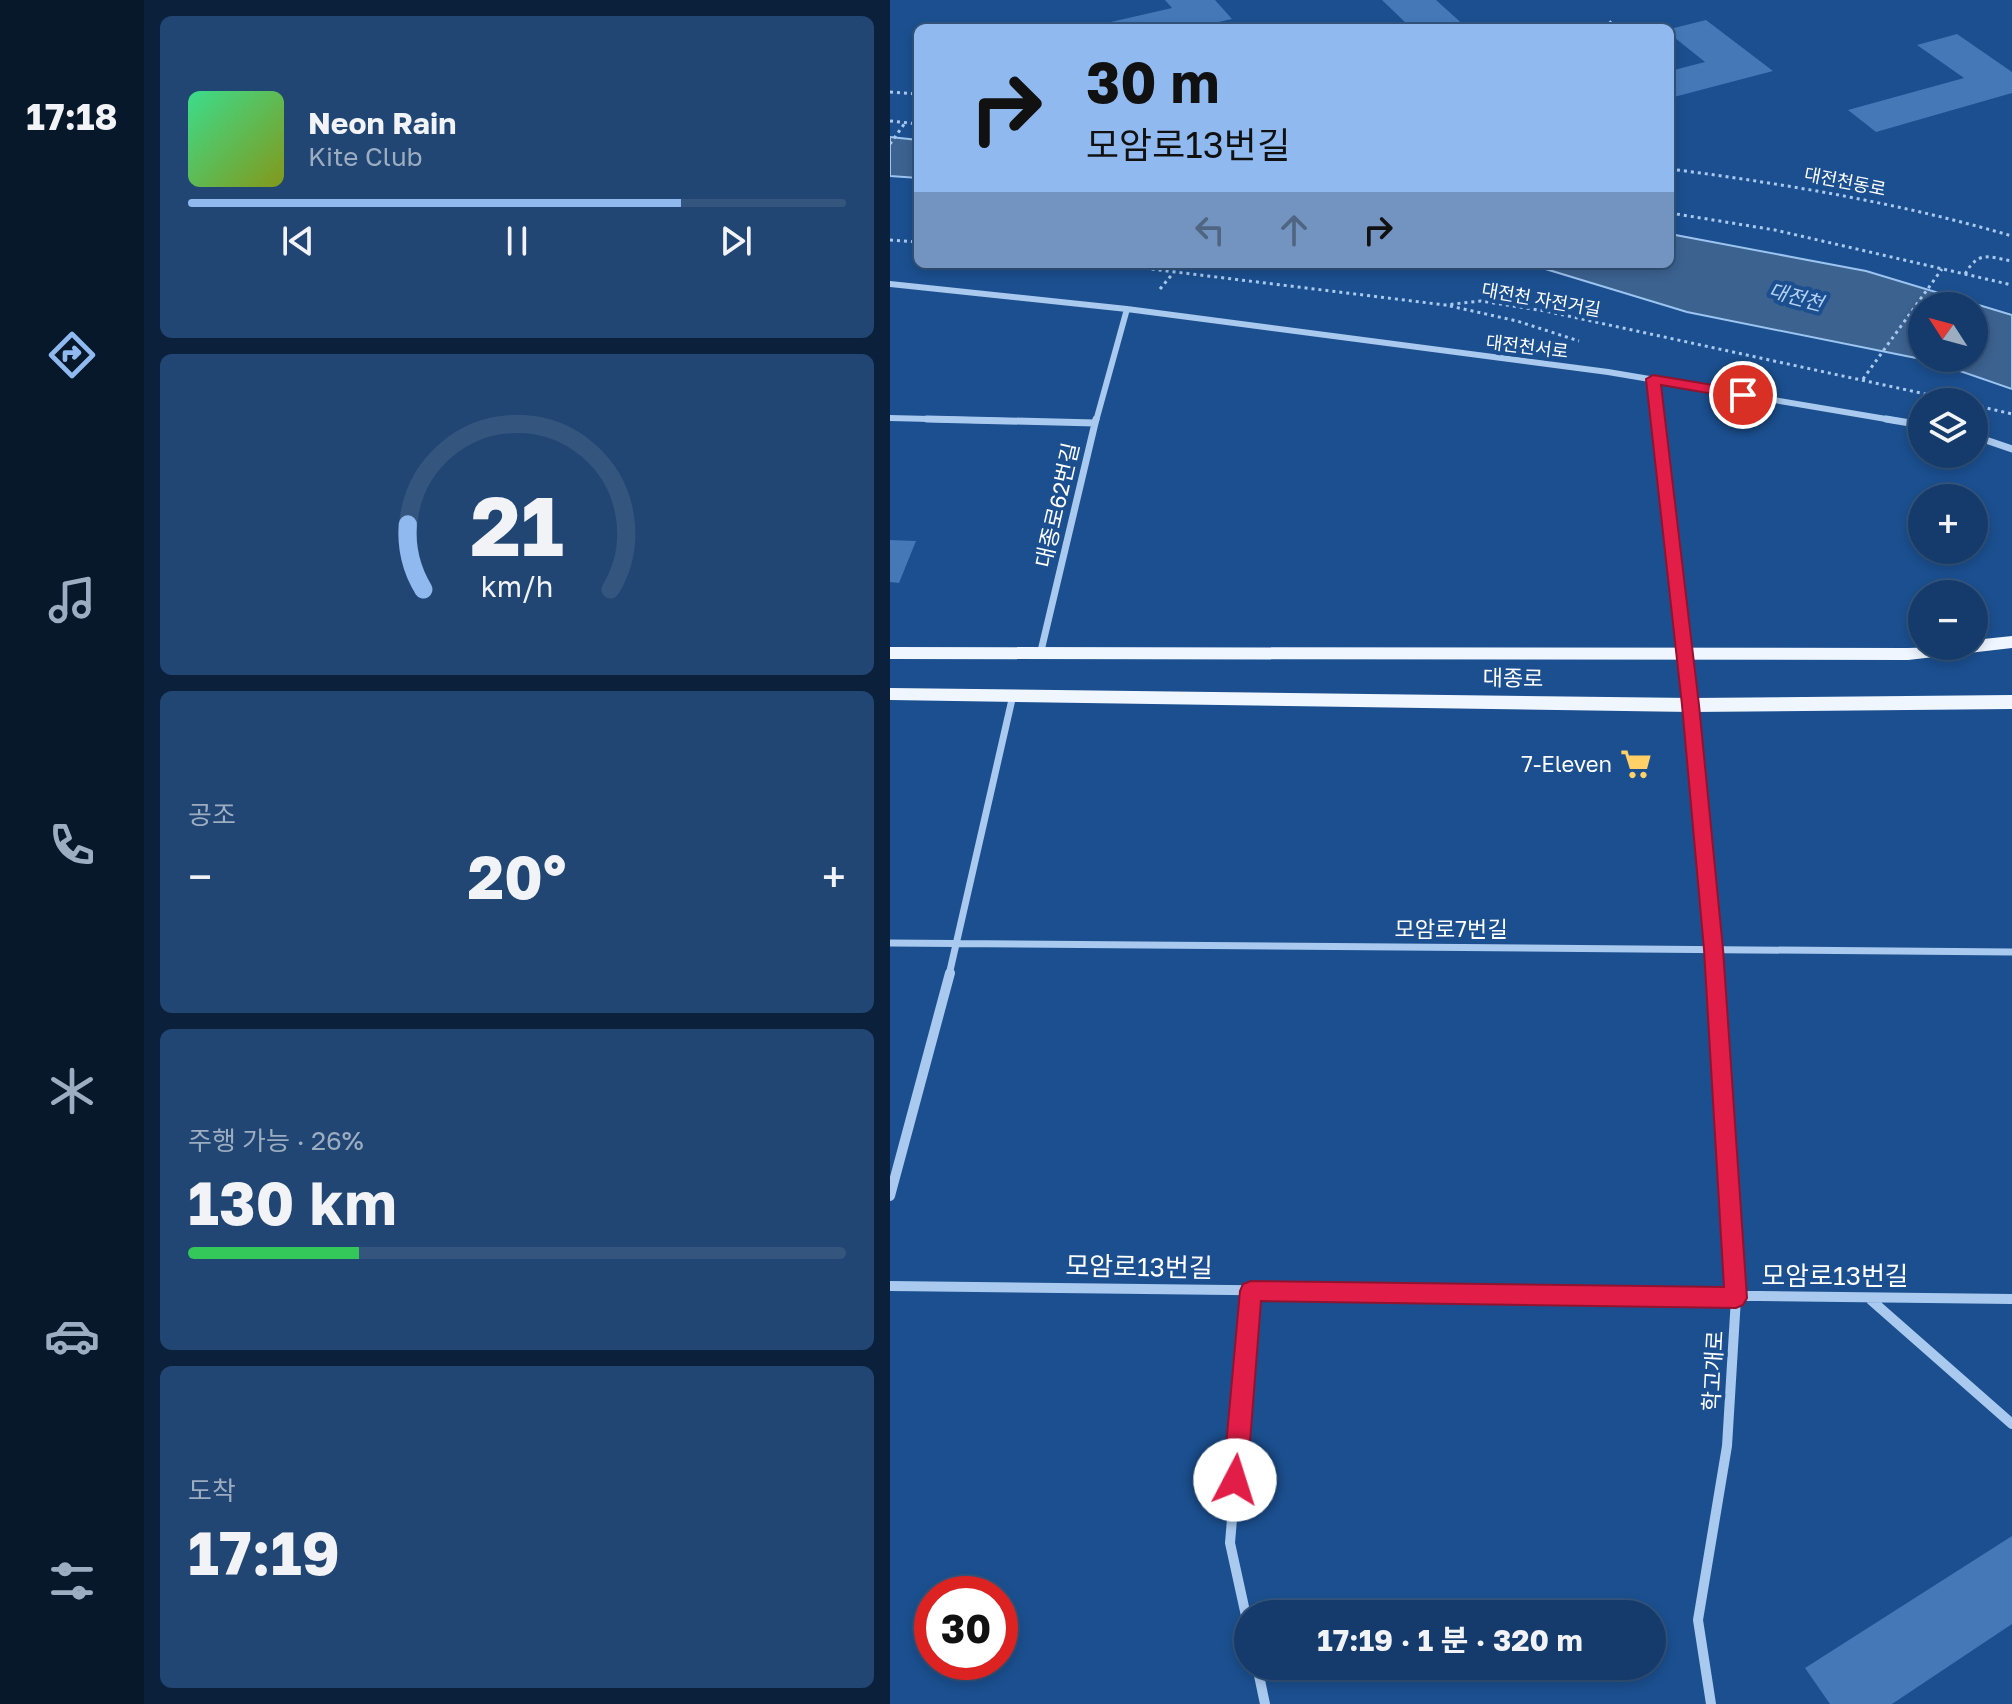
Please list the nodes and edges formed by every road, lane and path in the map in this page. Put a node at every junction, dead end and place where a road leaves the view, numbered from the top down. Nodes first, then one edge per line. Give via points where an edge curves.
1 (1613, 20) dead end
2 (1608, 24) edge
3 (890, 92) edge
4 (914, 94) edge
5 (890, 121) edge
6 (905, 123) junction
7 (914, 124) edge
8 (890, 144) edge
9 (1674, 170) edge
10 (1674, 214) edge
11 (2012, 236) edge
12 (890, 240) edge
13 (914, 242) edge
14 (2012, 261) edge
15 (1147, 268) edge
16 (1943, 269) junction
17 (1175, 271) junction
18 (1965, 274) junction
19 (890, 284) edge
20 (2012, 285) edge
21 (1158, 292) dead end
22 (1445, 305) junction
23 (1127, 309) junction
24 (1608, 372) junction
25 (1653, 379) junction
26 (1863, 379) junction
27 (1908, 389) edge
28 (1988, 408) edge
29 (2012, 414) edge
30 (890, 418) edge
31 (1095, 423) junction
32 (1908, 423) edge
33 (1988, 441) edge
34 (2012, 449) edge
35 (2012, 642) edge
36 (890, 653) edge
37 (1040, 655) junction
38 (1683, 655) junction
39 (890, 694) edge
40 (1013, 695) junction
41 (2012, 702) edge
42 (1691, 705) junction
43 (890, 943) edge
44 (958, 943) junction
45 (1714, 949) junction
46 (2012, 952) edge
47 (890, 1196) edge
48 (890, 1286) edge
49 (1251, 1291) junction
50 (1736, 1298) junction
51 (1871, 1299) junction
52 (2012, 1299) edge
53 (2012, 1424) edge
54 (1243, 1600) edge
55 (1260, 1680) edge
56 (1265, 1704) edge
57 (1711, 1704) edge

1 - 2 path
3 - 4 path
5 - 6 path
6 - 7 path
6 - 8 path
9 - 11 path, 대전천동로 via 1781,183 1941,215
10 - 16 path via 1775,230
12 - 13 path
14 - 18 path via 1982,256
15 - 17 path, 대전천 자전거길
16 - 18 path
16 - 26 path
17 - 21 path
17 - 22 path, 대전천 자전거길
18 - 20 path
19 - 23 street, 대전천서로
22 - 24 path via 1579,341
22 - 26 path, 대전천 자전거길 via 1481,301 1545,311
23 - 24 street, 대전천서로
23 - 31 street
24 - 25 street, 대전천서로
25 - 32 street, 대전천서로
25 - 38 street
26 - 27 path, 대전천 자전거길
28 - 29 path
30 - 31 street, 대종로62번길
31 - 37 street, 대종로62번길
33 - 34 street
35 - 38 main road, 대종로 via 1908,654
36 - 37 main road, 대종로
37 - 38 main road, 대종로
38 - 42 street, 학고개로
39 - 40 main road, 대종로
40 - 42 main road, 대종로
40 - 44 street
41 - 42 main road, 대종로
42 - 45 street, 학고개로
43 - 44 street, 모암로7번길
44 - 45 street, 모암로7번길
44 - 47 street
45 - 46 street, 모암로7번길
45 - 50 street, 학고개로
48 - 49 street, 모암로13번길
49 - 50 street, 모암로13번길
49 - 54 street via 1230,1543
50 - 51 street, 모암로13번길
50 - 57 street, 학고개로 via 1727,1446 1698,1620
51 - 52 street, 모암로13번길
51 - 53 street
55 - 56 street

